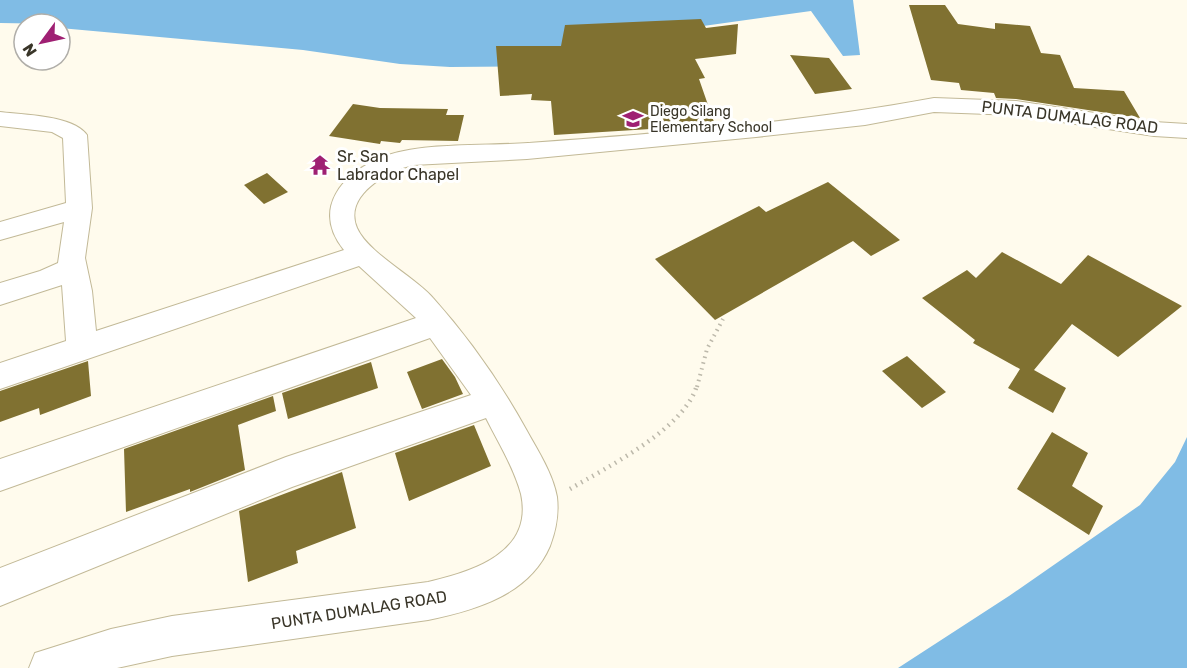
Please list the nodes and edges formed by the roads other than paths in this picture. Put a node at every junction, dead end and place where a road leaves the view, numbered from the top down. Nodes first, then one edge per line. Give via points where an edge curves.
1 (0, 119) edge
2 (1187, 130) edge
3 (79, 208) junction
4 (0, 231) edge
5 (363, 254) junction
6 (72, 268) junction
7 (0, 294) edge
8 (437, 323) junction
9 (82, 349) junction
10 (0, 376) edge
11 (494, 401) junction
12 (0, 475) edge
13 (0, 587) edge
14 (50, 668) edge

1 - 3 street via 57,126 75,135
2 - 5 street, PUNTA DUMALAG ROAD via 1154,129 1016,108 951,104 756,130 413,157 392,162 368,175 346,198 343,226
3 - 4 street
3 - 6 street
5 - 8 street, PUNTA DUMALAG ROAD
5 - 9 street
6 - 7 street
6 - 9 street via 78,291
8 - 11 street, PUNTA DUMALAG ROAD
8 - 12 street
9 - 10 street
11 - 13 street via 286,473
11 - 14 street, PUNTA DUMALAG ROAD via 531,471 540,506 530,548 499,577 464,593 428,601 172,636

